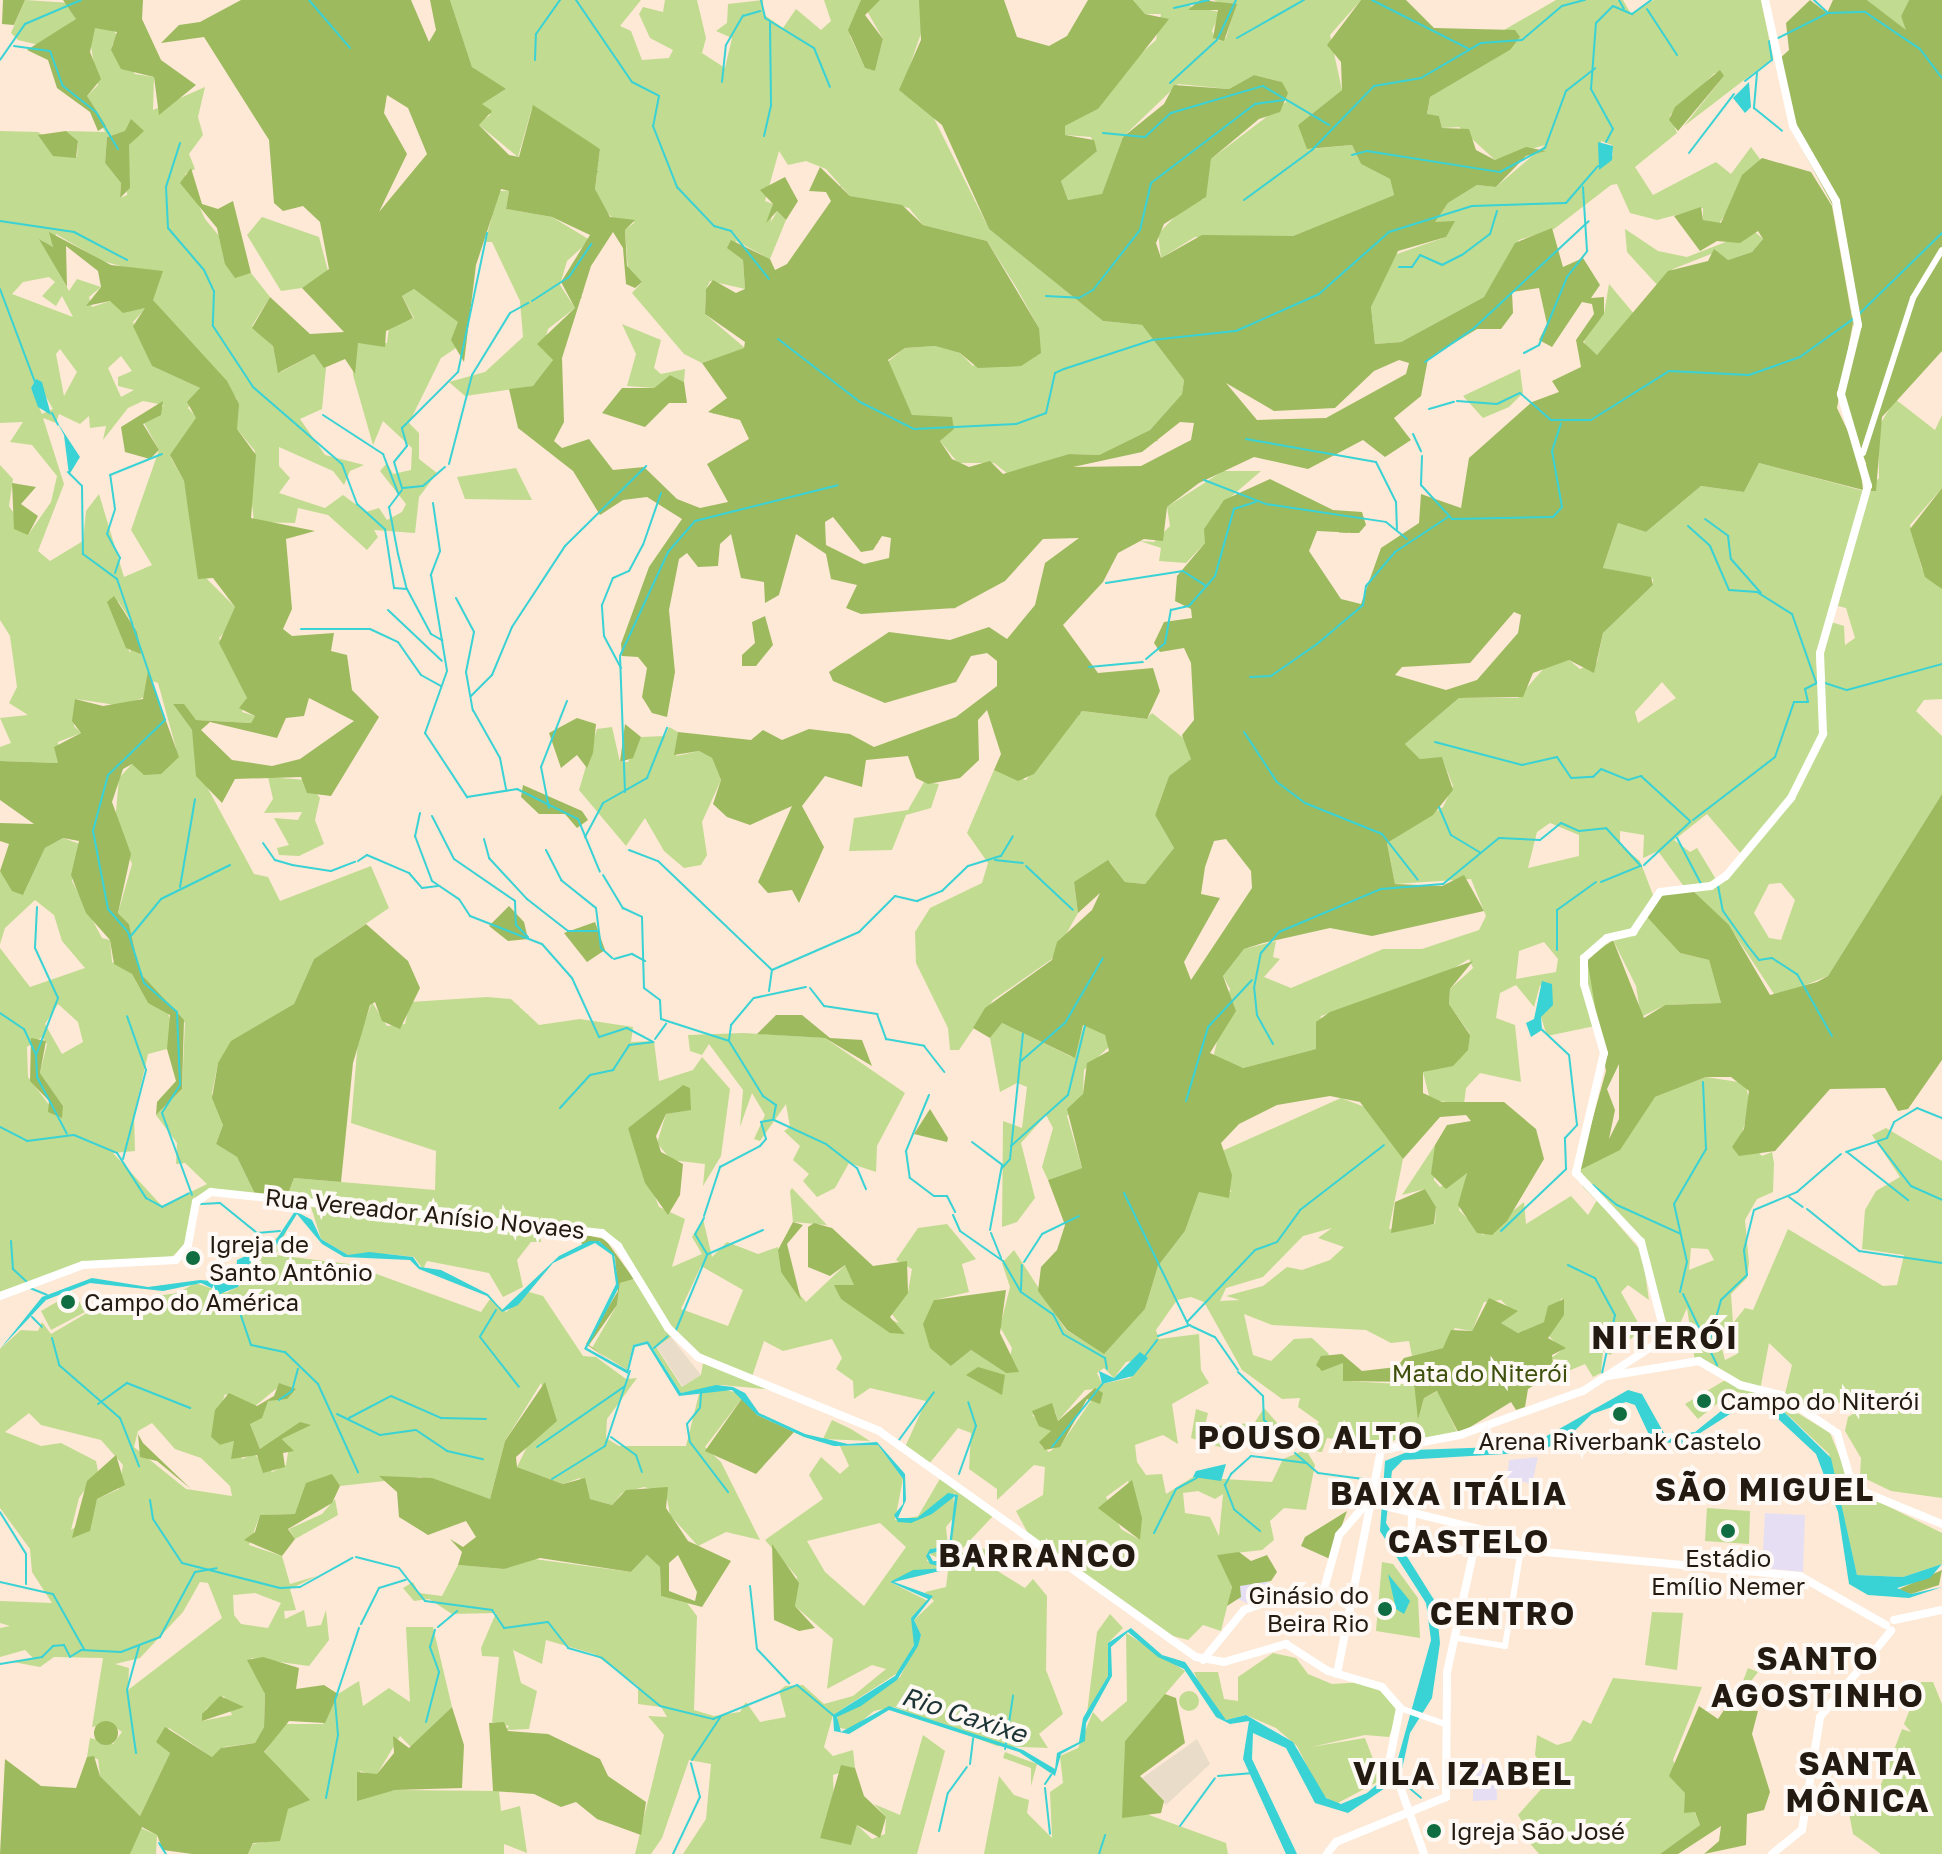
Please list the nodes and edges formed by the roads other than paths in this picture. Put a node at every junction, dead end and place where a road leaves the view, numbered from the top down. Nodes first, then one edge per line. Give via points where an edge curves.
1 (1765, 0) edge
2 (1942, 250) edge
3 (1863, 453) junction
4 (0, 1296) edge
5 (1607, 1376) junction
6 (1373, 1503) junction
7 (1412, 1514) junction
8 (1923, 1517) junction
9 (1942, 1524) edge
10 (1942, 1530) edge
11 (1478, 1531) junction
12 (1473, 1552) junction
13 (1523, 1552) junction
14 (1942, 1612) edge
15 (1890, 1625) junction
16 (1457, 1638) junction
17 (1203, 1660) junction
18 (1337, 1674) junction
19 (1404, 1711) junction
20 (1445, 1724) junction
21 (1406, 1814) junction
22 (1327, 1854) edge
23 (1424, 1854) edge
24 (1772, 1854) edge

1 - 3 main road via 1793,126 1839,211 1858,328 1842,400
2 - 3 street via 1913,298
3 - 5 main road via 1866,494 1819,661 1825,727 1797,789 1722,879 1660,892 1633,932 1603,940 1583,963 1604,1053 1576,1173 1641,1242 1661,1320 1659,1342
4 - 17 main road, Rua Vereador Anísio Novaes via 83,1265 176,1260 188,1245 196,1202 211,1192 593,1230 618,1246 668,1328 698,1357 879,1431
5 - 6 main road via 1583,1391 1460,1435 1383,1447
5 - 8 main road via 1699,1361 1781,1395 1830,1427 1858,1487
6 - 7 main road
6 - 17 main road via 1339,1535 1321,1600 1276,1599 1244,1610
6 - 18 main road
7 - 11 main road
7 - 12 main road via 1408,1543
8 - 9 main road
8 - 10 main road
11 - 12 main road
11 - 13 main road via 1512,1537
12 - 13 main road
12 - 16 main road
13 - 15 main road via 1782,1574
13 - 16 street via 1505,1646
14 - 15 main road
15 - 24 main road via 1820,1717 1802,1830
16 - 20 main road
17 - 18 main road via 1224,1662 1286,1644
18 - 19 main road via 1379,1685
19 - 20 street via 1419,1720
19 - 21 main road via 1390,1742 1395,1783
20 - 21 main road via 1446,1797
21 - 22 main road via 1333,1844
21 - 23 main road

